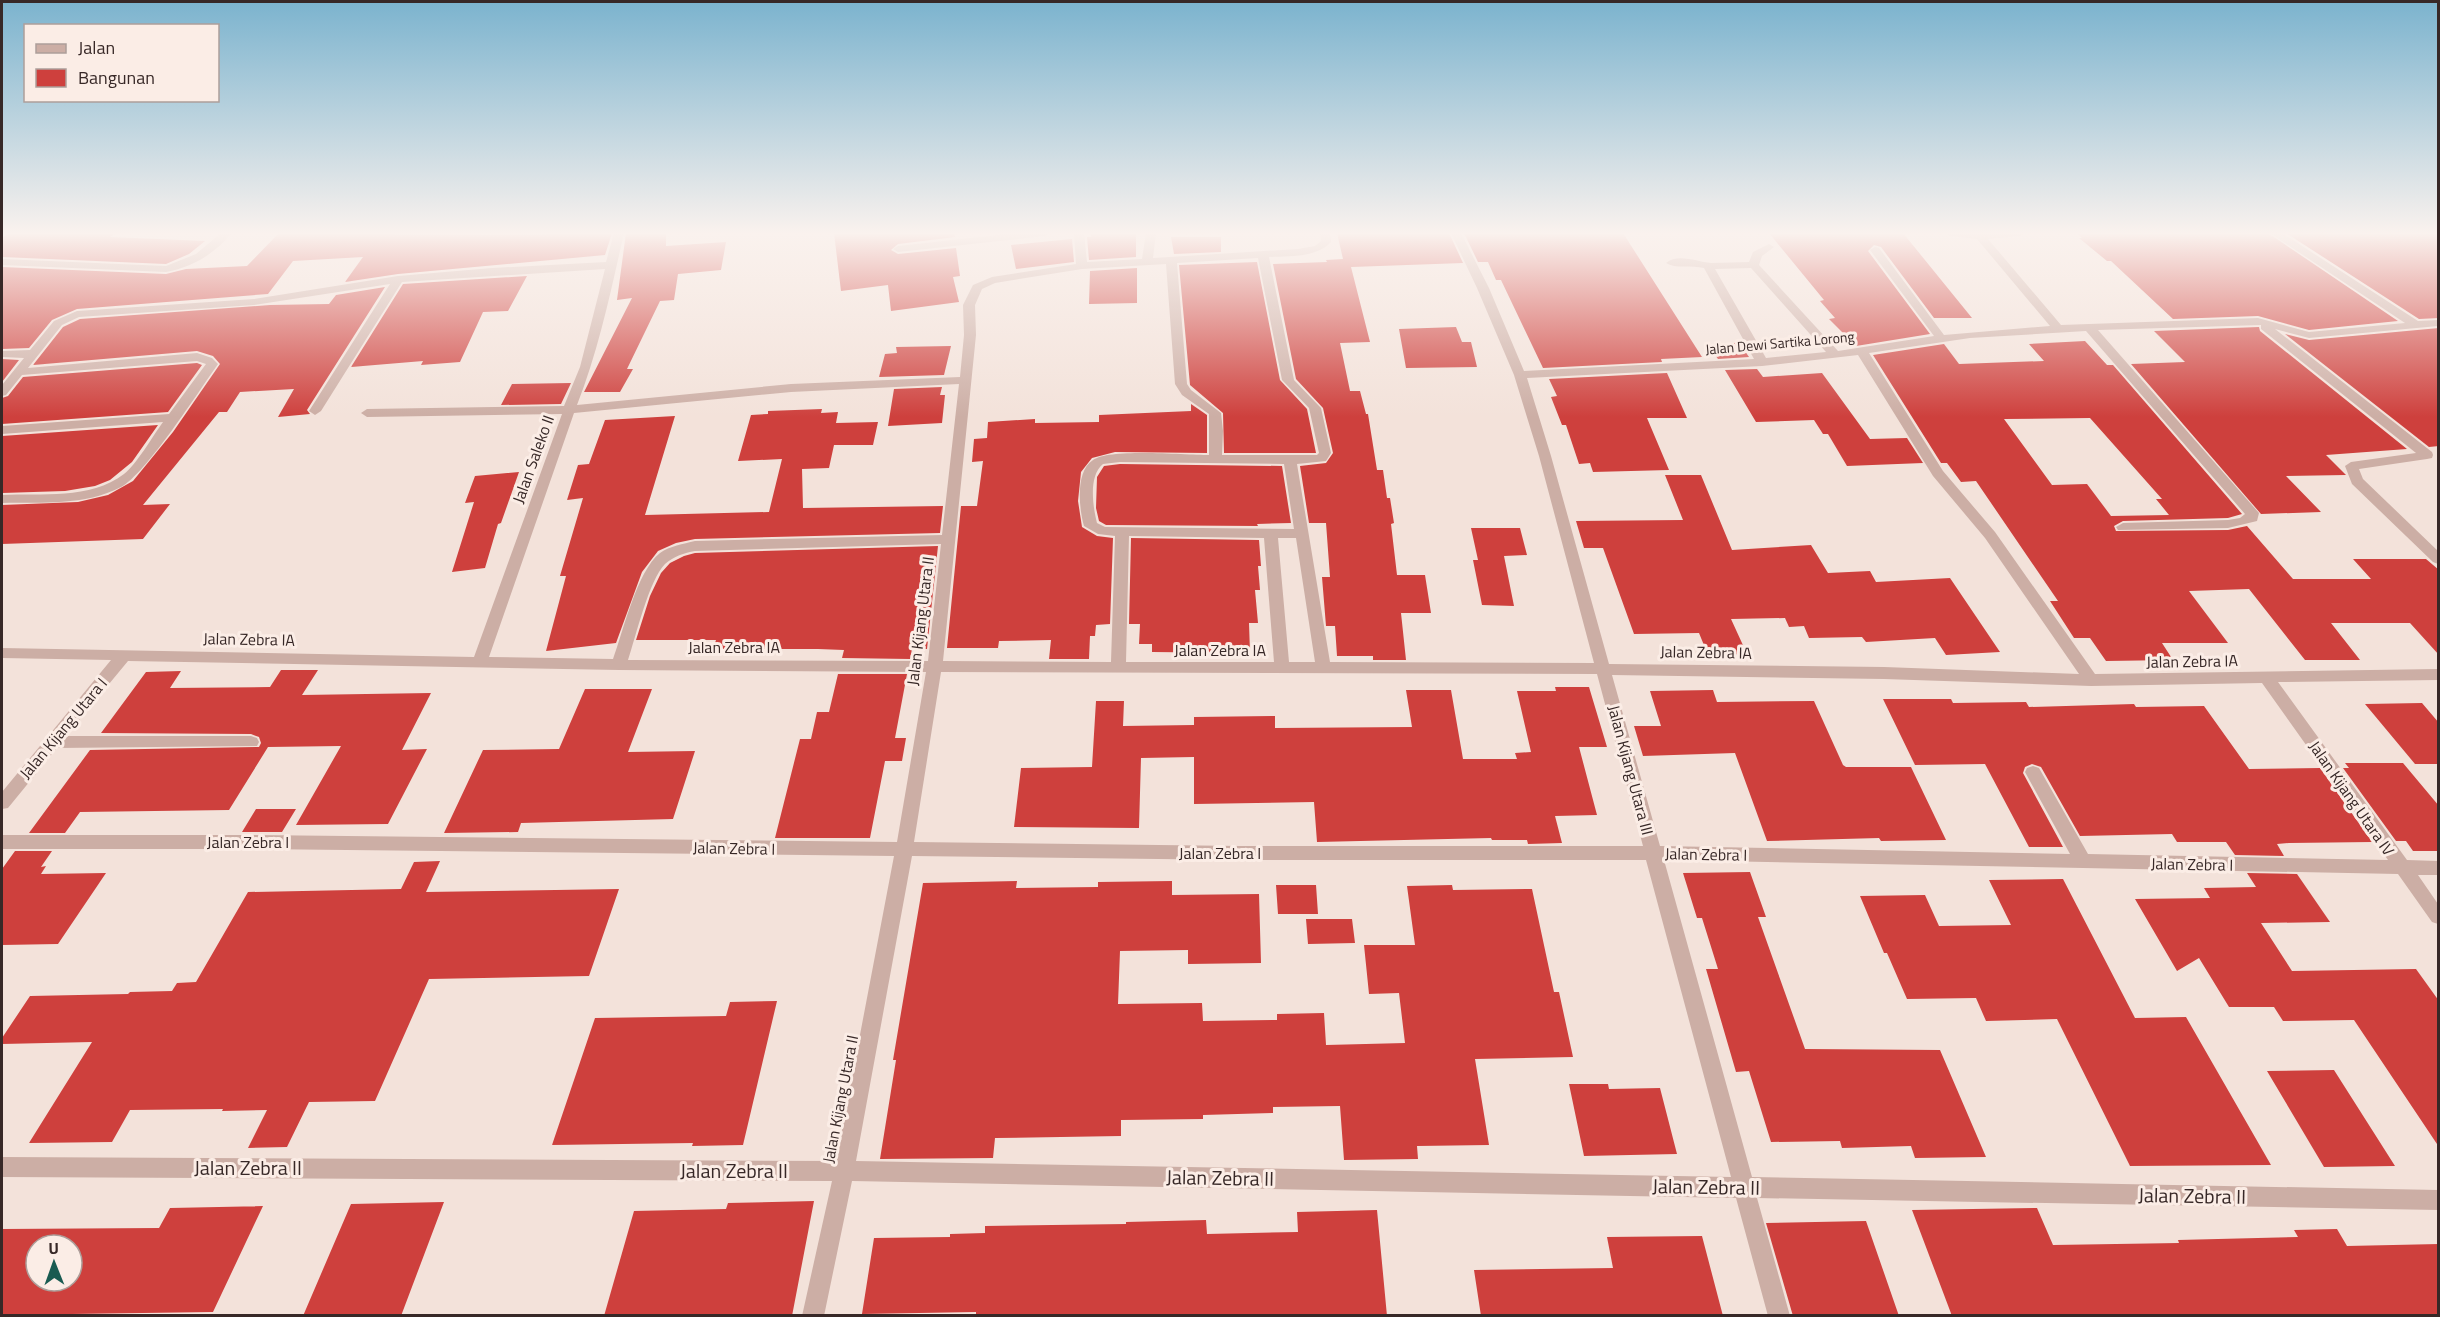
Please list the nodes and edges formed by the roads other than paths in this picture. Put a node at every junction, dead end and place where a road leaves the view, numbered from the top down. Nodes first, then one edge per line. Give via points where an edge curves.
1 (305, 294) edge
2 (388, 294) edge
3 (605, 294) edge
4 (974, 294) edge
5 (1173, 294) edge
6 (1271, 294) edge
7 (1486, 294) edge
8 (1724, 294) edge
9 (1780, 294) edge
10 (1908, 294) edge
11 (2029, 294) edge
12 (2369, 294) edge
13 (2258, 321) junction
14 (2439, 323) edge
15 (2416, 325) junction
16 (2089, 327) junction
17 (2058, 329) junction
18 (1941, 338) junction
19 (1862, 351) junction
20 (2, 354) edge
21 (33, 354) junction
22 (1834, 355) junction
23 (1762, 362) junction
24 (20, 372) junction
25 (1520, 375) junction
26 (964, 380) junction
27 (2, 393) edge
28 (568, 410) junction
29 (315, 411) dead end
30 (367, 413) dead end
31 (171, 418) junction
32 (2, 430) edge
33 (2433, 455) edge
34 (1215, 460) junction
35 (1290, 460) junction
36 (2, 499) edge
37 (2123, 527) dead end
38 (1122, 532) junction
39 (1271, 534) junction
40 (1303, 534) junction
41 (948, 539) junction
42 (2439, 559) edge
43 (2, 653) edge
44 (125, 654) junction
45 (480, 662) junction
46 (934, 664) junction
47 (619, 665) junction
48 (1118, 668) junction
49 (1282, 668) junction
50 (1324, 669) junction
51 (1604, 669) junction
52 (2439, 674) edge
53 (2267, 678) junction
54 (2091, 680) junction
55 (52, 741) junction
56 (251, 742) dead end
57 (2033, 772) dead end
58 (2, 803) edge
59 (2, 842) edge
60 (904, 850) junction
61 (1653, 853) junction
62 (2083, 861) junction
63 (2402, 868) junction
64 (2439, 868) edge
65 (2439, 916) edge
66 (2, 1167) edge
67 (844, 1171) junction
68 (1745, 1188) junction
69 (2439, 1200) edge
70 (813, 1316) edge
71 (1779, 1316) edge

1 - 21 street via 254,303 77,314 58,323
2 - 29 street
3 - 28 street, Jalan Saleko II via 586,367
4 - 26 street, Jalan Kijang Utara II via 969,305
5 - 34 street via 1181,384 1215,413
6 - 35 street via 1288,380 1317,411 1325,453 1316,459
7 - 25 street, Jalan Kijang Utara III
8 - 23 street
9 - 22 street
10 - 18 street
11 - 17 street
12 - 15 street
13 - 15 street, Jalan Dewi Sartika Lorong via 2309,335
13 - 16 street, Jalan Dewi Sartika Lorong
13 - 33 street
14 - 15 street, Jalan Dewi Sartika Lorong
16 - 17 street, Jalan Dewi Sartika Lorong
16 - 37 street via 2252,513 2252,518 2228,524
17 - 18 street, Jalan Dewi Sartika Lorong
18 - 19 street, Jalan Dewi Sartika Lorong
19 - 22 street, Jalan Dewi Sartika Lorong
19 - 54 street via 1938,473 1990,535
20 - 21 street
21 - 24 street
22 - 23 street, Jalan Dewi Sartika Lorong
23 - 25 street, Jalan Dewi Sartika Lorong
24 - 27 street
24 - 31 street via 196,357 208,360 212,364
25 - 51 street, Jalan Kijang Utara III
26 - 28 street via 791,388
26 - 41 street, Jalan Kijang Utara II
28 - 30 street
28 - 45 street, Jalan Saleko II
31 - 32 street
31 - 36 street via 130,476 111,489 94,494
33 - 42 street via 2350,466 2357,481
34 - 35 street
34 - 38 street via 1119,458 1092,466 1088,481 1091,526
35 - 40 street
38 - 39 street
38 - 48 street
39 - 40 street
39 - 49 street
40 - 50 street
41 - 46 street, Jalan Kijang Utara II
41 - 47 street via 695,546 672,550 650,573
43 - 44 street, Jalan Zebra IA
44 - 45 street, Jalan Zebra IA
44 - 55 street, Jalan Kijang Utara I
45 - 47 street, Jalan Zebra IA
46 - 47 street, Jalan Zebra IA
46 - 48 street, Jalan Zebra IA
46 - 60 street, Jalan Kijang Utara II
48 - 49 street, Jalan Zebra IA
49 - 50 street, Jalan Zebra IA
50 - 51 street, Jalan Zebra IA
51 - 54 street, Jalan Zebra IA
51 - 61 street, Jalan Kijang Utara III
52 - 53 street, Jalan Zebra IA
53 - 54 street, Jalan Zebra IA
53 - 63 street, Jalan Kijang Utara IV
55 - 56 street
55 - 58 street, Jalan Kijang Utara I
57 - 62 street
59 - 60 street, Jalan Zebra I
60 - 61 street, Jalan Zebra I
60 - 67 street, Jalan Kijang Utara II
61 - 62 street, Jalan Zebra I
61 - 68 street, Jalan Kijang Utara III
62 - 63 street, Jalan Zebra I
63 - 64 street, Jalan Zebra I
63 - 65 street, Jalan Kijang Utara IV
66 - 67 street, Jalan Zebra II
67 - 68 street, Jalan Zebra II
67 - 70 street, Jalan Kijang Utara II
68 - 69 street, Jalan Zebra II
68 - 71 street, Jalan Kijang Utara III

